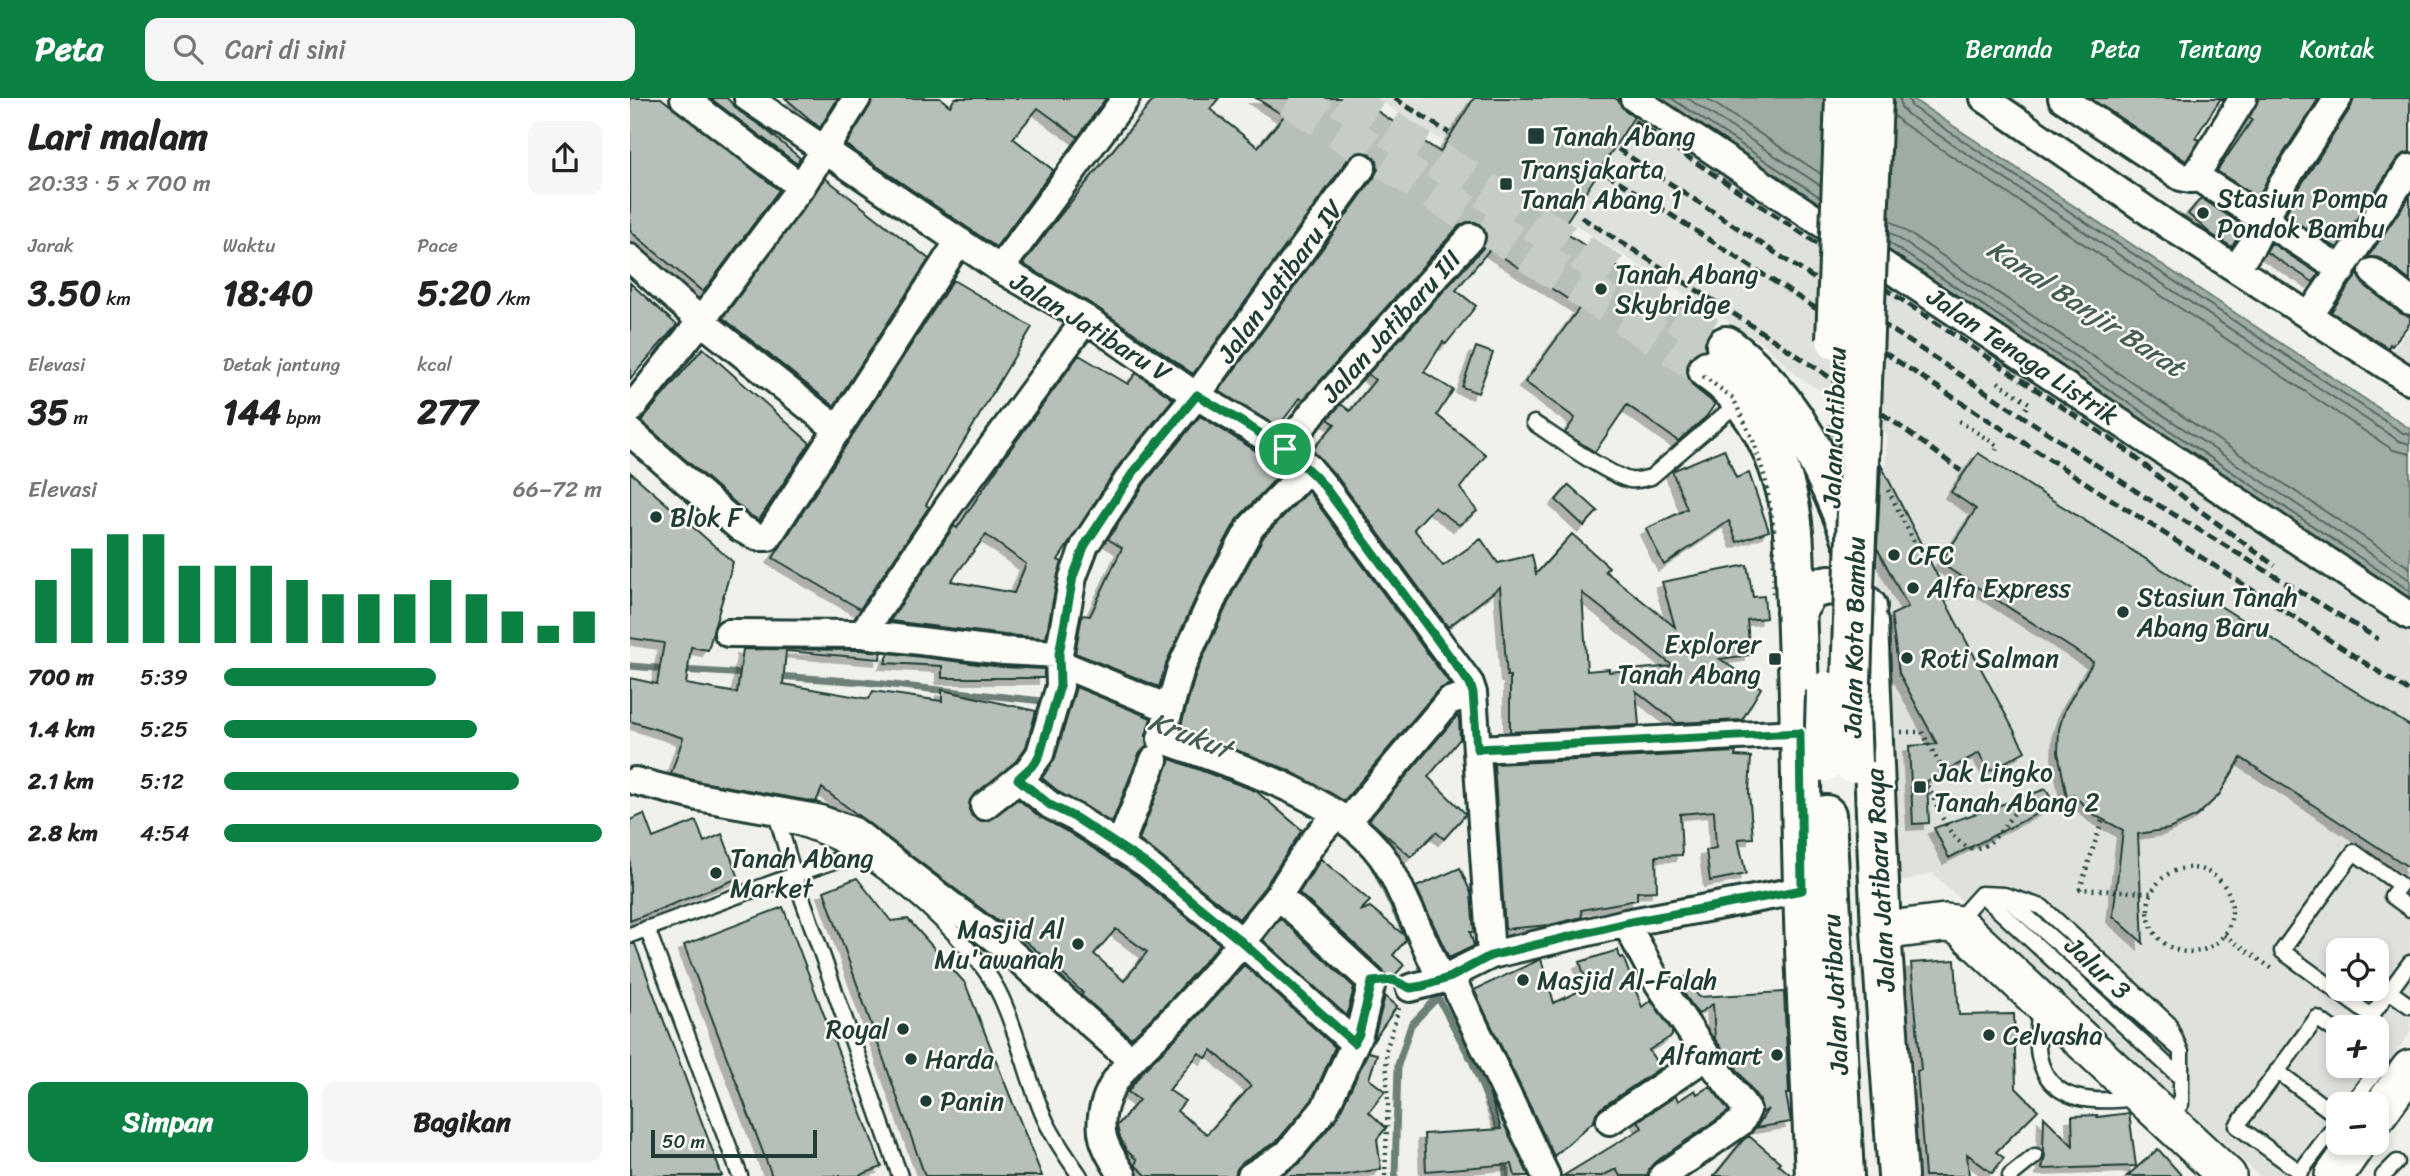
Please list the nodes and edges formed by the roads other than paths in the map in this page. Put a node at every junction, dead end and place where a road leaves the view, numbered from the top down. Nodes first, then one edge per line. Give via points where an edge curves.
1 (684, 98) edge
2 (748, 98) edge
3 (858, 98) edge
4 (1126, 98) edge
5 (1634, 98) edge
6 (1845, 98) edge
7 (1873, 98) edge
8 (1984, 98) edge
9 (2062, 98) edge
10 (2244, 98) edge
11 (2338, 98) edge
12 (824, 150) junction
13 (1362, 167) dead end
14 (2410, 168) edge
15 (2194, 175) junction
16 (801, 187) junction
17 (2266, 219) junction
18 (1471, 237) dead end
19 (959, 241) junction
20 (2244, 257) dead end
21 (630, 258) edge
22 (1000, 270) junction
23 (2342, 270) junction
24 (2373, 272) dead end
25 (2410, 301) edge
26 (2316, 306) dead end
27 (1086, 319) junction
28 (701, 321) junction
29 (1712, 364) tunnel mouth
30 (2410, 381) edge
31 (1197, 395) junction
32 (1760, 397) junction
33 (630, 410) edge
34 (1534, 423) dead end
35 (838, 430) junction
36 (630, 432) edge
37 (1285, 449) junction
38 (1308, 468) junction
39 (1784, 602) junction
40 (1867, 607) junction
41 (2410, 616) edge
42 (728, 633) dead end
43 (862, 634) junction
44 (1060, 668) junction
45 (1472, 689) junction
46 (1168, 708) junction
47 (1800, 733) junction
48 (1477, 749) junction
49 (1154, 760) dead end
50 (1838, 763) junction
51 (1018, 779) junction
52 (632, 787) edge
53 (984, 806) dead end
54 (778, 821) junction
55 (1334, 822) junction
56 (1119, 847) junction
57 (855, 853) junction
58 (793, 875) junction
59 (1802, 890) junction
60 (1981, 894) junction
61 (1278, 895) junction
62 (2004, 895) junction
63 (2410, 909) edge
64 (1626, 923) junction
65 (1954, 924) junction
66 (647, 928) junction
67 (1881, 931) junction
68 (630, 935) edge
69 (1242, 942) junction
70 (1490, 956) junction
71 (2410, 963) edge
72 (1433, 982) junction
73 (2326, 983) edge
74 (2389, 991) joint
75 (2040, 1000) junction
76 (2350, 1001) edge
77 (2382, 1001) edge
78 (2410, 1006) edge
79 (2326, 1024) edge
80 (1354, 1043) junction
81 (2181, 1052) junction
82 (1707, 1056) junction
83 (1131, 1060) junction
84 (2410, 1069) edge
85 (2277, 1071) junction
86 (2181, 1078) junction
87 (2371, 1078) edge
88 (2360, 1092) edge
89 (2389, 1098) edge
90 (2156, 1108) junction
91 (2326, 1110) edge
92 (1610, 1121) dead end
93 (2326, 1136) edge
94 (2349, 1155) edge
95 (2035, 1156) dead end
96 (2397, 1162) dead end
97 (740, 1176) edge
98 (901, 1176) edge
99 (1080, 1176) edge
100 (1123, 1176) edge
101 (1251, 1176) edge
102 (1546, 1176) edge
103 (1663, 1176) edge
104 (1815, 1176) edge
105 (1844, 1176) edge
106 (1873, 1176) edge
107 (1898, 1176) edge
108 (2010, 1176) edge
109 (2227, 1176) edge
110 (2334, 1176) edge
111 (2383, 1176) edge

1 - 16 street
2 - 12 street, Jalan Jatibaru V
3 - 12 street
4 - 22 street
5 - 41 street, Jalan Tenaga Listrik
6 - 50 main road, Jalan Jatibaru, bridge
7 - 50 main road, Jalan Kota Bambu, bridge via 1850,713
8 - 30 street via 2168,225
9 - 15 street via 2181,177
10 - 15 street
11 - 17 street
12 - 16 street
12 - 19 street, Jalan Jatibaru V
13 - 31 street, Jalan Jatibaru IV
14 - 23 street
15 - 17 street
16 - 28 street
17 - 20 street
17 - 23 street
18 - 37 street, Jalan Jatibaru III
19 - 22 street, Jalan Jatibaru V
19 - 35 street
21 - 28 street
22 - 27 street, Jalan Jatibaru V
23 - 26 street
24 - 25 street
27 - 31 street, Jalan Jatibaru V
27 - 43 street via 948,507
28 - 33 street
28 - 35 street
29 - 32 main road, Jalan Jatibaru via 1727,383
31 - 37 street, Jalan Jatibaru V
31 - 44 street, Jalan Jatibaru IV via 1132,474 1085,545 1073,577
32 - 34 lane via 1642,480 1627,480 1601,467
32 - 39 main road, Jalan Jatibaru via 1793,527
32 - 40 main road, Jalan Jatibaru Raya via 1835,490 1858,553
35 - 36 street via 768,537 740,528
37 - 38 street, Jalan Jatibaru V
38 - 45 street, Jalan Jatibaru V
38 - 46 street via 1251,527 1208,609
39 - 40 main road via 1829,585 1848,588
39 - 47 main road, Jalan Jatibaru
40 - 67 main road, Jalan Jatibaru Raya
42 - 43 street
43 - 44 street via 1004,651
44 - 46 street
44 - 51 street, Jalan Jatibaru IV via 1040,754
45 - 48 street
45 - 55 street via 1449,701
46 - 55 street via 1161,739 1310,799
47 - 48 street
47 - 59 main road, Jalan Jatibaru
48 - 70 street
49 - 56 street
50 - 105 main road, Jalan Jatibaru
50 - 106 main road, Jalan Kota Bambu
51 - 53 street, Jalan Jatibaru IV
51 - 56 street via 1050,805
52 - 54 lane
52 - 83 street via 817,818 854,831 999,942
54 - 57 lane
54 - 58 lane
55 - 61 street via 1304,852
55 - 72 street via 1367,838 1383,857
56 - 69 street
57 - 58 lane
57 - 99 lane via 939,918 983,968 1000,995 1044,1117
58 - 66 lane
58 - 98 lane
59 - 64 street
59 - 104 main road, Jalan Jatibaru
60 - 62 lane
60 - 65 lane
60 - 86 lane, Jalur 3
61 - 69 street
61 - 80 street via 1372,982
62 - 81 lane
62 - 81 lane via 2042,907 2168,1023
63 - 73 lane via 2392,896 2400,885 2354,852 2282,951
64 - 70 street
64 - 82 street via 1654,978
65 - 67 street
65 - 75 street
66 - 68 lane
66 - 97 lane
67 - 107 main road, Jalan Jatibaru Raya
69 - 80 street
69 - 83 street
70 - 72 street
71 - 74 lane
72 - 102 street
74 - 78 lane
75 - 90 street
75 - 90 lane via 2039,1055 2047,1077 2058,1088 2070,1097
76 - 77 lane via 2371,1016
79 - 85 lane via 2318,1018
80 - 101 street via 1325,1108 1288,1153
81 - 86 lane
82 - 92 street
82 - 103 street via 1746,1114
83 - 100 street via 1108,1095 1101,1117 1107,1151
84 - 89 street
85 - 91 lane
85 - 93 lane via 2237,1126 2300,1172
86 - 90 lane via 2180,1104
87 - 88 lane
90 - 109 street
94 - 110 street
95 - 108 lane
96 - 111 lane

